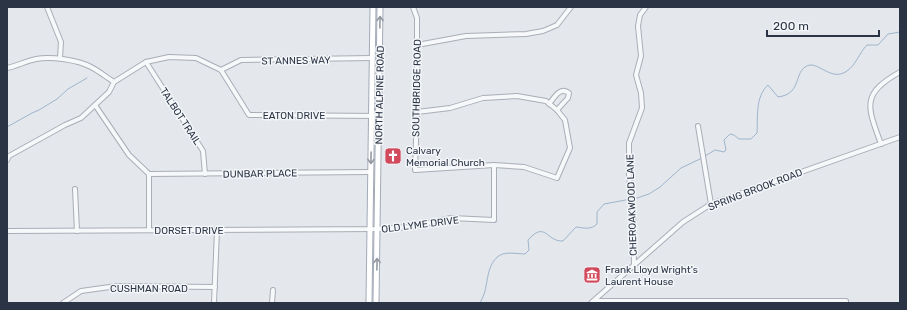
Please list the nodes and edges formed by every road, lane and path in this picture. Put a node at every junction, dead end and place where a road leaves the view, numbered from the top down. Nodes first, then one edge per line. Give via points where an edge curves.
1 (47, 7) edge
2 (373, 7) edge
3 (380, 7) edge
4 (413, 7) edge
5 (570, 7) edge
6 (646, 7) edge
7 (417, 45) junction
8 (60, 58) junction
9 (372, 58) junction
10 (146, 62) junction
11 (7, 68) edge
12 (221, 70) junction
13 (900, 72) edge
14 (114, 82) junction
15 (548, 102) junction
16 (95, 105) junction
17 (557, 110) junction
18 (417, 112) junction
19 (372, 115) junction
20 (379, 116) junction
21 (698, 126) dead end
22 (900, 137) edge
23 (880, 144) junction
24 (7, 160) edge
25 (494, 165) junction
26 (371, 172) junction
27 (149, 174) junction
28 (205, 174) junction
29 (75, 189) dead end
30 (711, 204) junction
31 (370, 228) junction
32 (377, 229) junction
33 (149, 230) junction
34 (217, 230) junction
35 (7, 231) edge
36 (77, 231) junction
37 (634, 265) junction
38 (215, 287) junction
39 (273, 290) dead end
40 (592, 302) edge
41 (846, 302) edge
42 (63, 303) edge
43 (214, 303) edge
44 (272, 303) edge
45 (369, 303) edge
46 (376, 303) edge

1 - 8 street via 60,42
2 - 9 main road, NORTH ALPINE ROAD
20 -> 3 main road, NORTH ALPINE ROAD
4 - 7 street, SOUTHBRIDGE ROAD via 417,18
5 - 7 street via 557,25 543,30 526,34 466,36
6 - 37 street, CHEROAKWOOD LANE via 640,15 638,26 641,56 636,75 642,108 629,143
7 - 18 street, SOUTHBRIDGE ROAD
8 - 11 street via 35,59
8 - 14 street via 89,66
9 - 12 street, ST ANNES WAY via 241,60
9 - 19 main road, NORTH ALPINE ROAD
10 - 12 street via 169,57 196,58
10 - 14 street
10 - 28 street, TALBOT TRAIL via 204,151
12 - 19 street, EATON DRIVE via 249,115
13 - 23 street via 881,84 870,101 871,119
14 - 16 street via 109,92
15 - 17 street
15 - 17 street via 559,92 567,91 568,98
15 - 18 street via 517,96 483,98 450,108
16 - 24 street via 81,118 9,156
16 - 27 street via 129,155
17 - 25 street via 565,120 570,148 557,178 524,167
18 - 25 street, SOUTHBRIDGE ROAD via 415,170
19 - 20 street, EATON DRIVE
19 -> 26 main road, NORTH ALPINE ROAD
20 - 32 main road, NORTH ALPINE ROAD
21 - 30 street
22 - 23 street, SPRING BROOK ROAD
23 - 30 street, SPRING BROOK ROAD
25 - 32 street, OLD LYME DRIVE via 494,220 451,218 410,227
26 - 28 street, DUNBAR PLACE
26 - 31 main road, NORTH ALPINE ROAD
27 - 28 street, DUNBAR PLACE
27 - 33 street
29 - 36 street
30 - 37 street, SPRING BROOK ROAD via 683,222
31 - 32 street, OLD LYME DRIVE
31 - 34 street, DORSET DRIVE
31 - 45 main road, NORTH ALPINE ROAD
46 -> 32 main road, NORTH ALPINE ROAD
33 - 34 street, DORSET DRIVE
33 - 36 street, DORSET DRIVE
34 - 38 street
35 - 36 street, DORSET DRIVE
37 - 40 street, SPRING BROOK ROAD
38 - 42 street, CUSHMAN ROAD via 117,286 81,291
38 - 43 street
39 - 44 street
40 - 41 street

